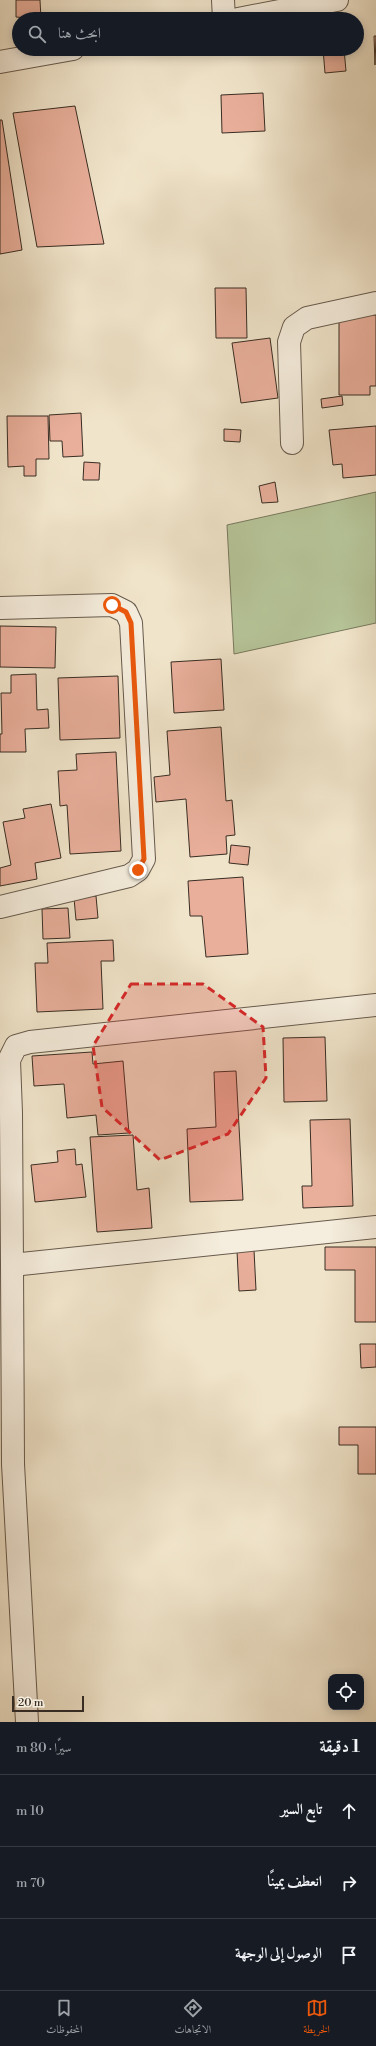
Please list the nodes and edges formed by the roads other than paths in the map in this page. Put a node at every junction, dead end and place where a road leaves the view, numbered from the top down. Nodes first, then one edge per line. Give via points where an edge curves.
1 (223, 0) edge
2 (337, 0) edge
3 (224, 12) edge
4 (274, 12) edge
5 (34, 56) edge
6 (0, 62) edge
7 (376, 303) edge
8 (292, 443) dead end
9 (0, 608) edge
10 (0, 907) edge
11 (376, 1005) edge
12 (6, 1114) edge
13 (376, 1227) edge
14 (12, 1265) junction
15 (28, 1722) edge

1 - 3 street
2 - 4 street
5 - 6 street
7 - 8 street via 307,318 294,327 289,342
9 - 10 street via 112,605 126,612 131,623 144,859 138,870 129,876
11 - 12 street via 30,1042 16,1046 9,1060
12 - 14 street
13 - 14 street
14 - 15 street via 14,1464

